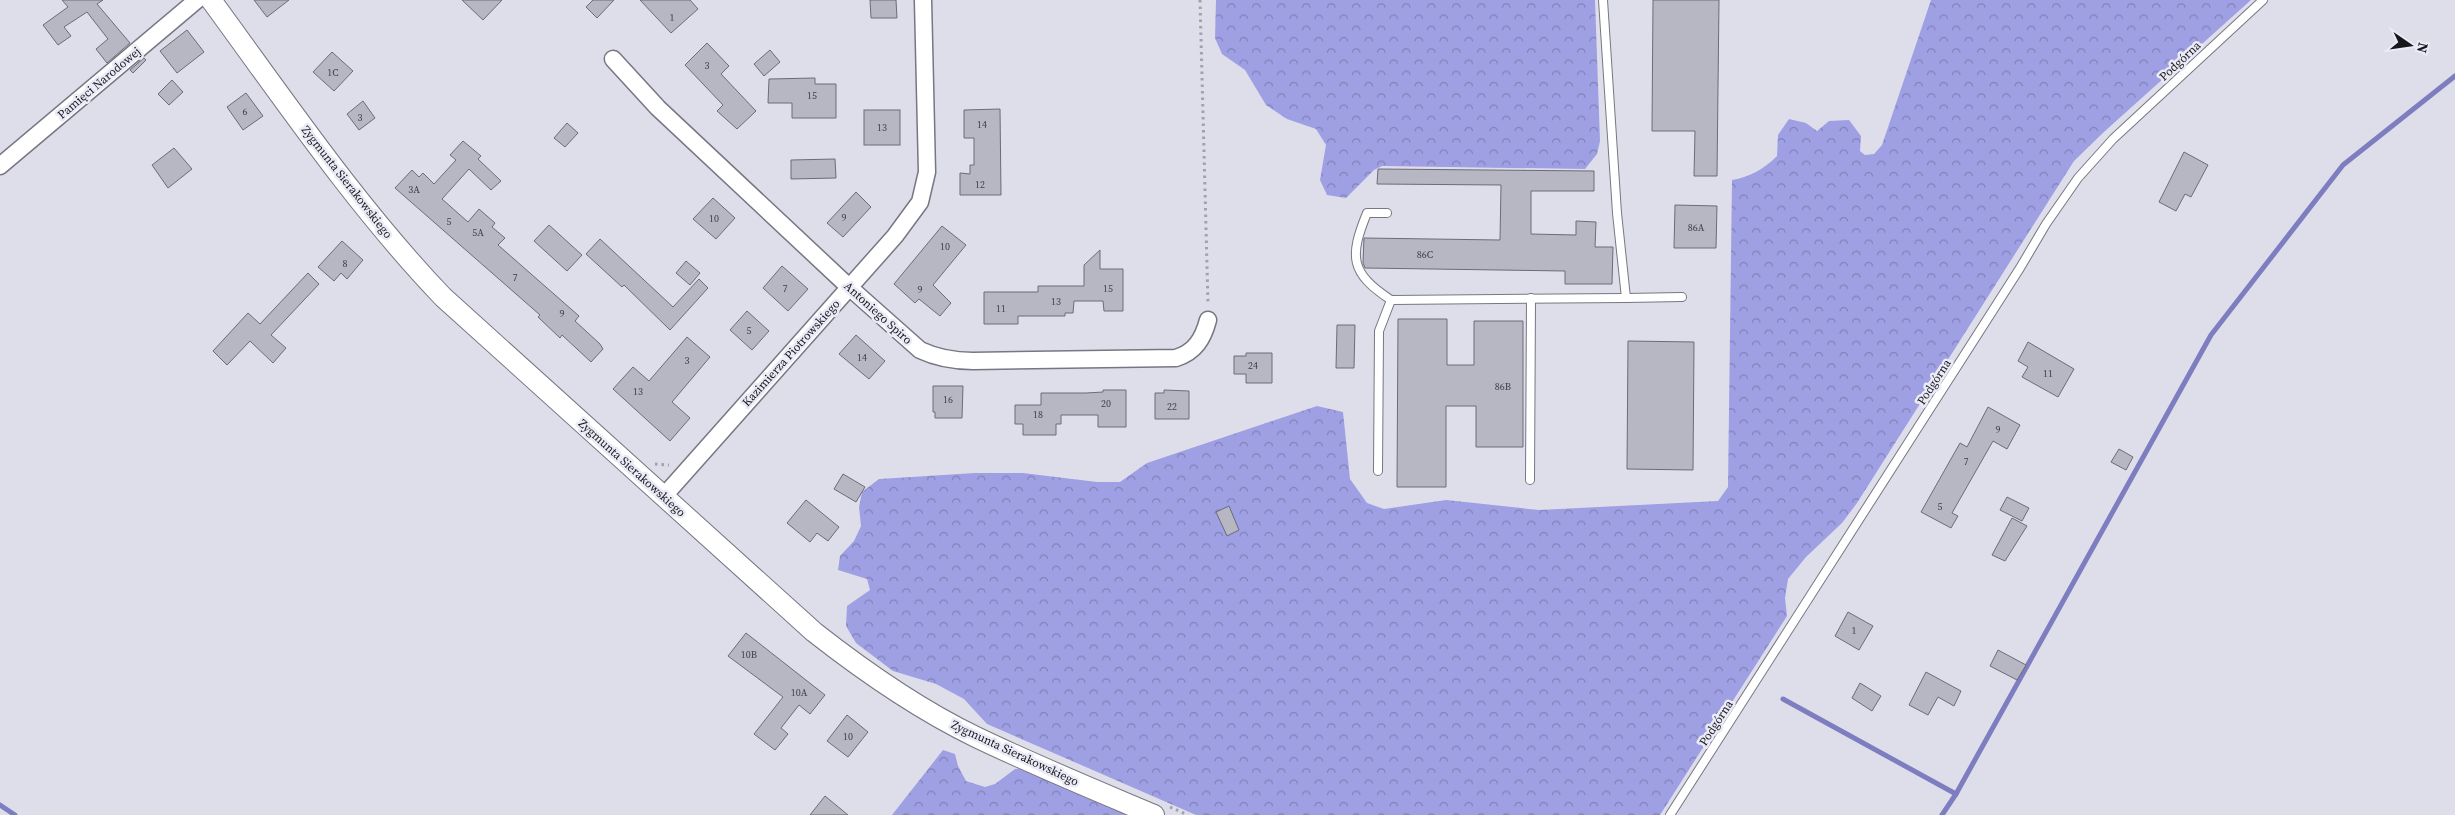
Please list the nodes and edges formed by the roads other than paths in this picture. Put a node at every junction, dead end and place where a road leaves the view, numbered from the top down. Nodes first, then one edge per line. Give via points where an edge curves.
1 (197, 0) edge
2 (211, 0) edge
3 (923, 0) edge
4 (1603, 0) edge
5 (2263, 0) edge
6 (612, 58) dead end
7 (0, 166) edge
8 (1387, 213) dead end
9 (849, 288) junction
10 (1682, 297) dead end
11 (1531, 298) junction
12 (1626, 298) junction
13 (1391, 300) junction
14 (1208, 320) road end
15 (1378, 471) dead end
16 (1530, 480) dead end
17 (664, 496) junction
18 (1154, 815) edge
19 (1670, 815) edge

1 - 7 street, Pamięci Narodowej
2 - 17 street, Zygmunta Sierakowskiego via 340,175 412,264 444,297
3 - 9 street, Kazimierza Piotrowskiego via 927,149 924,188 920,202 907,222
4 - 12 lane
5 - 19 lane, Podgórna via 2113,139 2078,178
6 - 9 street, Antoniego Spiro via 658,108
8 - 13 lane via 1367,213 1358,234 1356,252 1357,266 1363,278
9 - 14 street, Antoniego Spiro via 920,350 954,361 1176,358 1197,346
9 - 17 street, Kazimierza Piotrowskiego
10 - 12 lane
11 - 12 lane
11 - 13 lane
11 - 16 lane
13 - 15 lane via 1379,331
17 - 18 street, Zygmunta Sierakowskiego via 814,632 871,675 976,737

